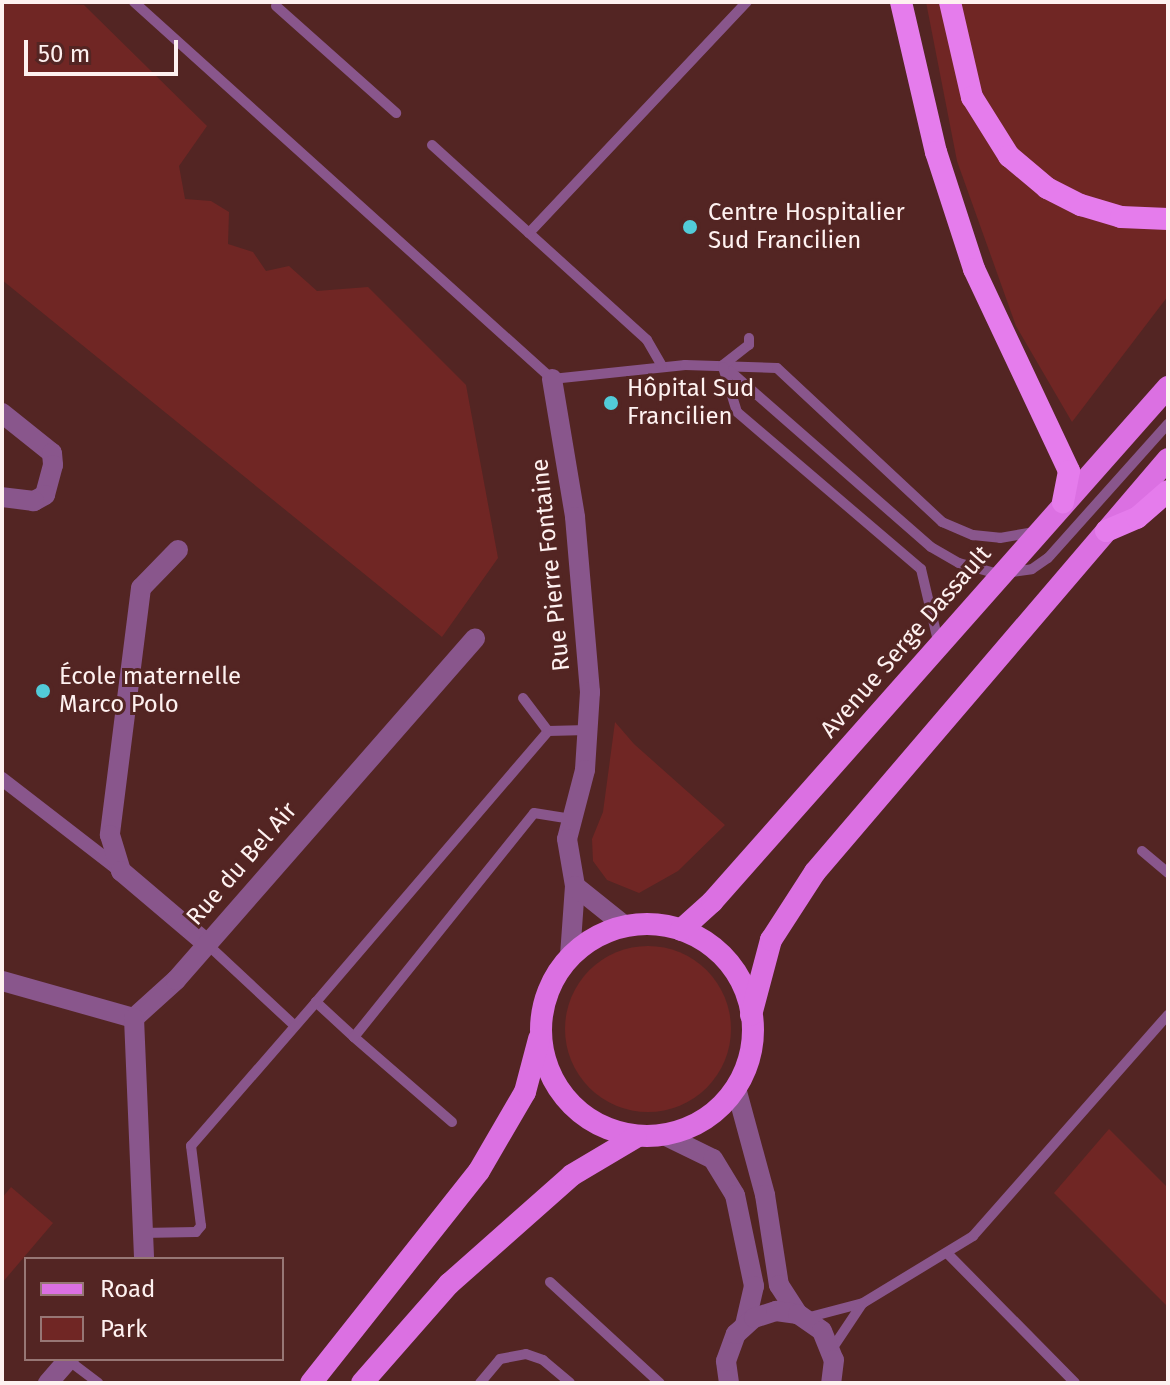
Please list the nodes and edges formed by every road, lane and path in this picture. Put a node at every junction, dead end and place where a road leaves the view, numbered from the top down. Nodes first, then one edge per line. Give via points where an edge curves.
1 (134, 2) edge
2 (747, 2) edge
3 (901, 2) edge
4 (950, 2) edge
5 (276, 6) dead end
6 (396, 113) dead end
7 (432, 145) dead end
8 (1168, 219) edge
9 (529, 233) junction
10 (749, 338) dead end
11 (723, 365) junction
12 (662, 366) junction
13 (552, 379) junction
14 (1168, 387) edge
15 (2, 413) edge
16 (1168, 424) edge
17 (1168, 459) edge
18 (1168, 491) edge
19 (2, 497) edge
20 (1063, 502) junction
21 (1037, 531) junction
22 (1106, 531) junction
23 (178, 550) dead end
24 (998, 574) junction
25 (475, 638) dead end
26 (939, 645) junction
27 (523, 698) dead end
28 (588, 730) junction
29 (548, 731) junction
30 (2, 779) edge
31 (572, 819) junction
32 (1142, 851) dead end
33 (121, 871) junction
34 (1168, 873) edge
35 (575, 886) junction
36 (625, 926) junction
37 (681, 930) junction
38 (207, 944) junction
39 (570, 955) junction
40 (2, 981) edge
41 (316, 1002) junction
42 (751, 1015) junction
43 (1167, 1017) edge
44 (134, 1018) junction
45 (294, 1025) junction
46 (540, 1034) junction
47 (354, 1037) junction
48 (736, 1088) junction
49 (452, 1122) dead end
50 (666, 1136) junction
51 (636, 1137) junction
52 (142, 1233) junction
53 (947, 1253) junction
54 (144, 1257) edge
55 (550, 1282) dead end
56 (863, 1303) junction
57 (802, 1316) junction
58 (745, 1324) junction
59 (832, 1349) junction
60 (67, 1361) edge
61 (69, 1361) edge
62 (836, 1382) edge
63 (48, 1383) edge
64 (98, 1383) edge
65 (311, 1383) edge
66 (362, 1383) edge
67 (480, 1383) edge
68 (570, 1383) edge
69 (660, 1383) edge
70 (729, 1383) edge
71 (1075, 1383) edge

1 - 13 lane
2 - 9 lane
3 - 20 highway via 936,152 974,269 1069,471
4 - 8 highway via 972,97 1009,156 1047,188 1081,205 1121,217
5 - 6 lane
7 - 9 lane
9 - 12 lane via 647,340
10 - 11 lane via 749,345
11 - 12 lane
11 - 21 lane via 777,368 942,522 987,537
11 - 24 lane via 931,547 959,563
11 - 26 lane via 737,412 921,569
12 - 13 lane
13 - 28 street, Rue Pierre Fontaine via 587,609
14 - 20 main road, Avenue Serge Dassault
15 - 19 street via 52,453 53,465 45,495 34,501
16 - 24 lane via 1048,558 1032,569
17 - 22 main road
18 - 22 highway via 1137,518
20 - 21 main road, Avenue Serge Dassault
21 - 24 main road, Avenue Serge Dassault
22 - 42 main road via 815,872 771,940
23 - 33 street via 141,588 110,835
24 - 26 main road, Avenue Serge Dassault
25 - 38 street, Rue du Bel Air
26 - 37 main road, Avenue Serge Dassault via 712,902
27 - 29 lane
28 - 29 lane
28 - 31 street, Rue Pierre Fontaine via 585,770
29 - 41 lane
30 - 33 street
31 - 35 street, Rue Pierre Fontaine via 568,865
31 - 47 lane via 534,813
32 - 34 lane
33 - 38 street
35 - 36 street
35 - 39 street, Rue Pierre Fontaine
36 - 37 main road
36 - 39 main road via 593,938
37 - 42 main road via 705,941 729,964
38 - 44 street, Rue du Bel Air
38 - 45 lane
39 - 46 main road via 551,983
40 - 44 street
41 - 45 lane
41 - 47 lane
42 - 48 main road via 748,1065
43 - 53 lane via 973,1236
44 - 52 street
45 - 52 lane via 191,1146 201,1226 196,1232
46 - 51 main road via 546,1063 579,1112 604,1129
46 - 65 main road via 525,1092 479,1171
47 - 49 lane
48 - 50 main road via 717,1110
48 - 57 street via 765,1195 779,1285
50 - 51 main road
50 - 58 street via 713,1159 735,1195 754,1286
51 - 66 main road via 572,1175 449,1284
52 - 54 street
53 - 56 lane
53 - 71 lane
55 - 69 lane
56 - 57 lane
56 - 59 lane
57 - 58 street via 776,1311
57 - 59 street
58 - 70 street via 729,1347
59 - 62 street
60 - 63 street
61 - 64 lane
67 - 68 lane via 509,1354 543,1360

